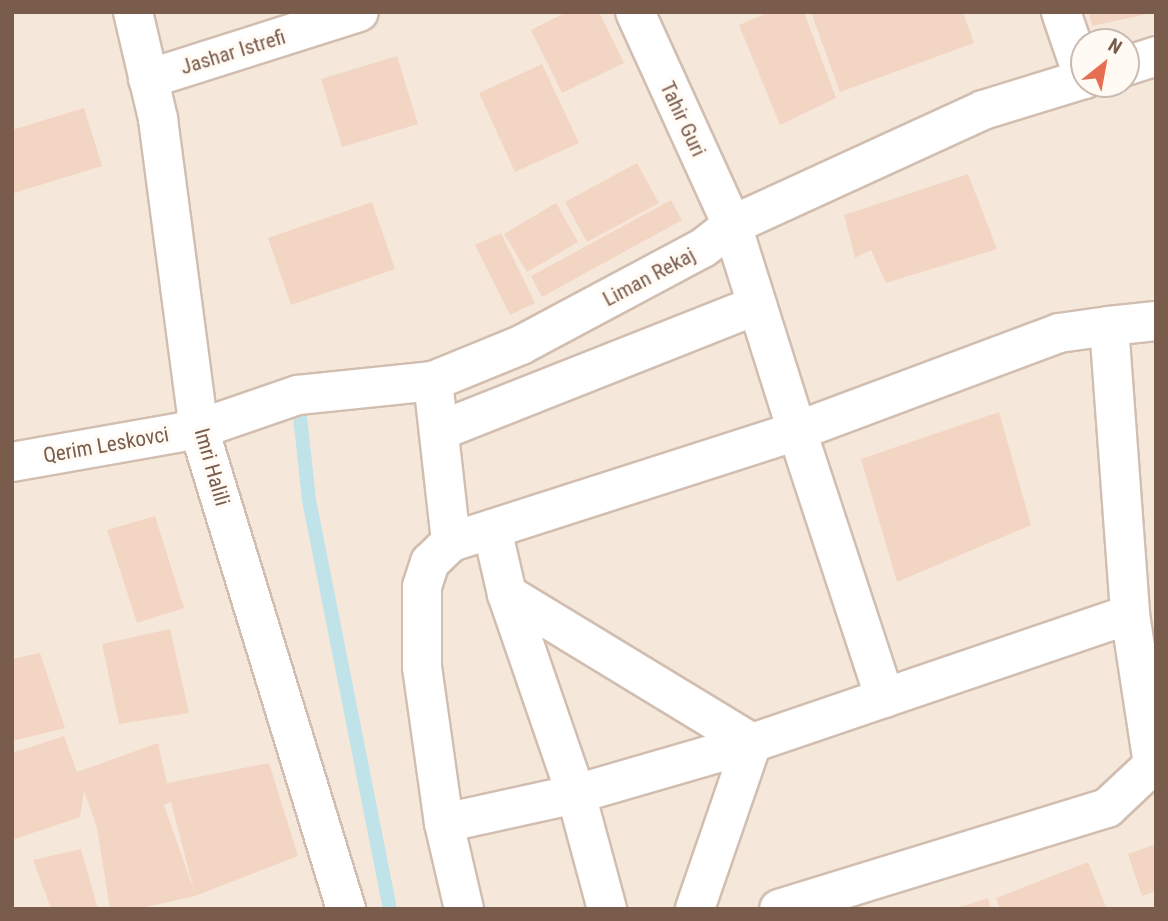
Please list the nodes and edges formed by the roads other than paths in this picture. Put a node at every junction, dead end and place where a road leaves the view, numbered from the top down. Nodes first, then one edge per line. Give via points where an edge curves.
1 (133, 12) edge
2 (359, 12) edge
3 (635, 12) edge
4 (1061, 12) edge
5 (1070, 38) edge
6 (148, 79) junction
7 (1070, 83) edge
8 (732, 225) junction
9 (757, 304) junction
10 (1156, 321) edge
11 (1109, 326) junction
12 (433, 381) junction
13 (199, 429) junction
14 (439, 431) junction
15 (797, 431) junction
16 (12, 462) edge
17 (492, 529) junction
18 (451, 541) junction
19 (507, 594) junction
20 (1130, 614) junction
21 (885, 698) junction
22 (752, 743) junction
23 (1154, 764) edge
24 (576, 794) junction
25 (444, 822) junction
26 (346, 909) edge
27 (464, 909) edge
28 (607, 909) edge
29 (695, 909) edge
30 (779, 909) edge

1 - 6 street, Imri Halili
2 - 6 street, Jashar Istrefi
3 - 8 street, Tahir Guri
4 - 5 street
6 - 13 street, Imri Halili via 158,119
7 - 8 street, Liman Rekaj via 983,110
8 - 9 street, Tahir Guri
8 - 12 street, Liman Rekaj via 703,248 521,345
9 - 14 street
9 - 15 street, Tahir Guri
10 - 11 street
11 - 15 street via 1059,333
11 - 20 street
12 - 13 street, Liman Rekaj via 298,395
12 - 14 street
13 - 16 street, Qerim Leskovci
13 - 26 street, Imri Halili
14 - 18 street
15 - 17 street
15 - 21 street, Tahir Guri
17 - 18 street
17 - 19 street
18 - 25 street via 430,562 422,587 422,667
19 - 22 street
19 - 24 street
20 - 21 street
20 - 23 street
21 - 22 street
22 - 24 street
22 - 29 street
23 - 30 street via 1107,808
24 - 25 street
24 - 28 street
25 - 27 street

